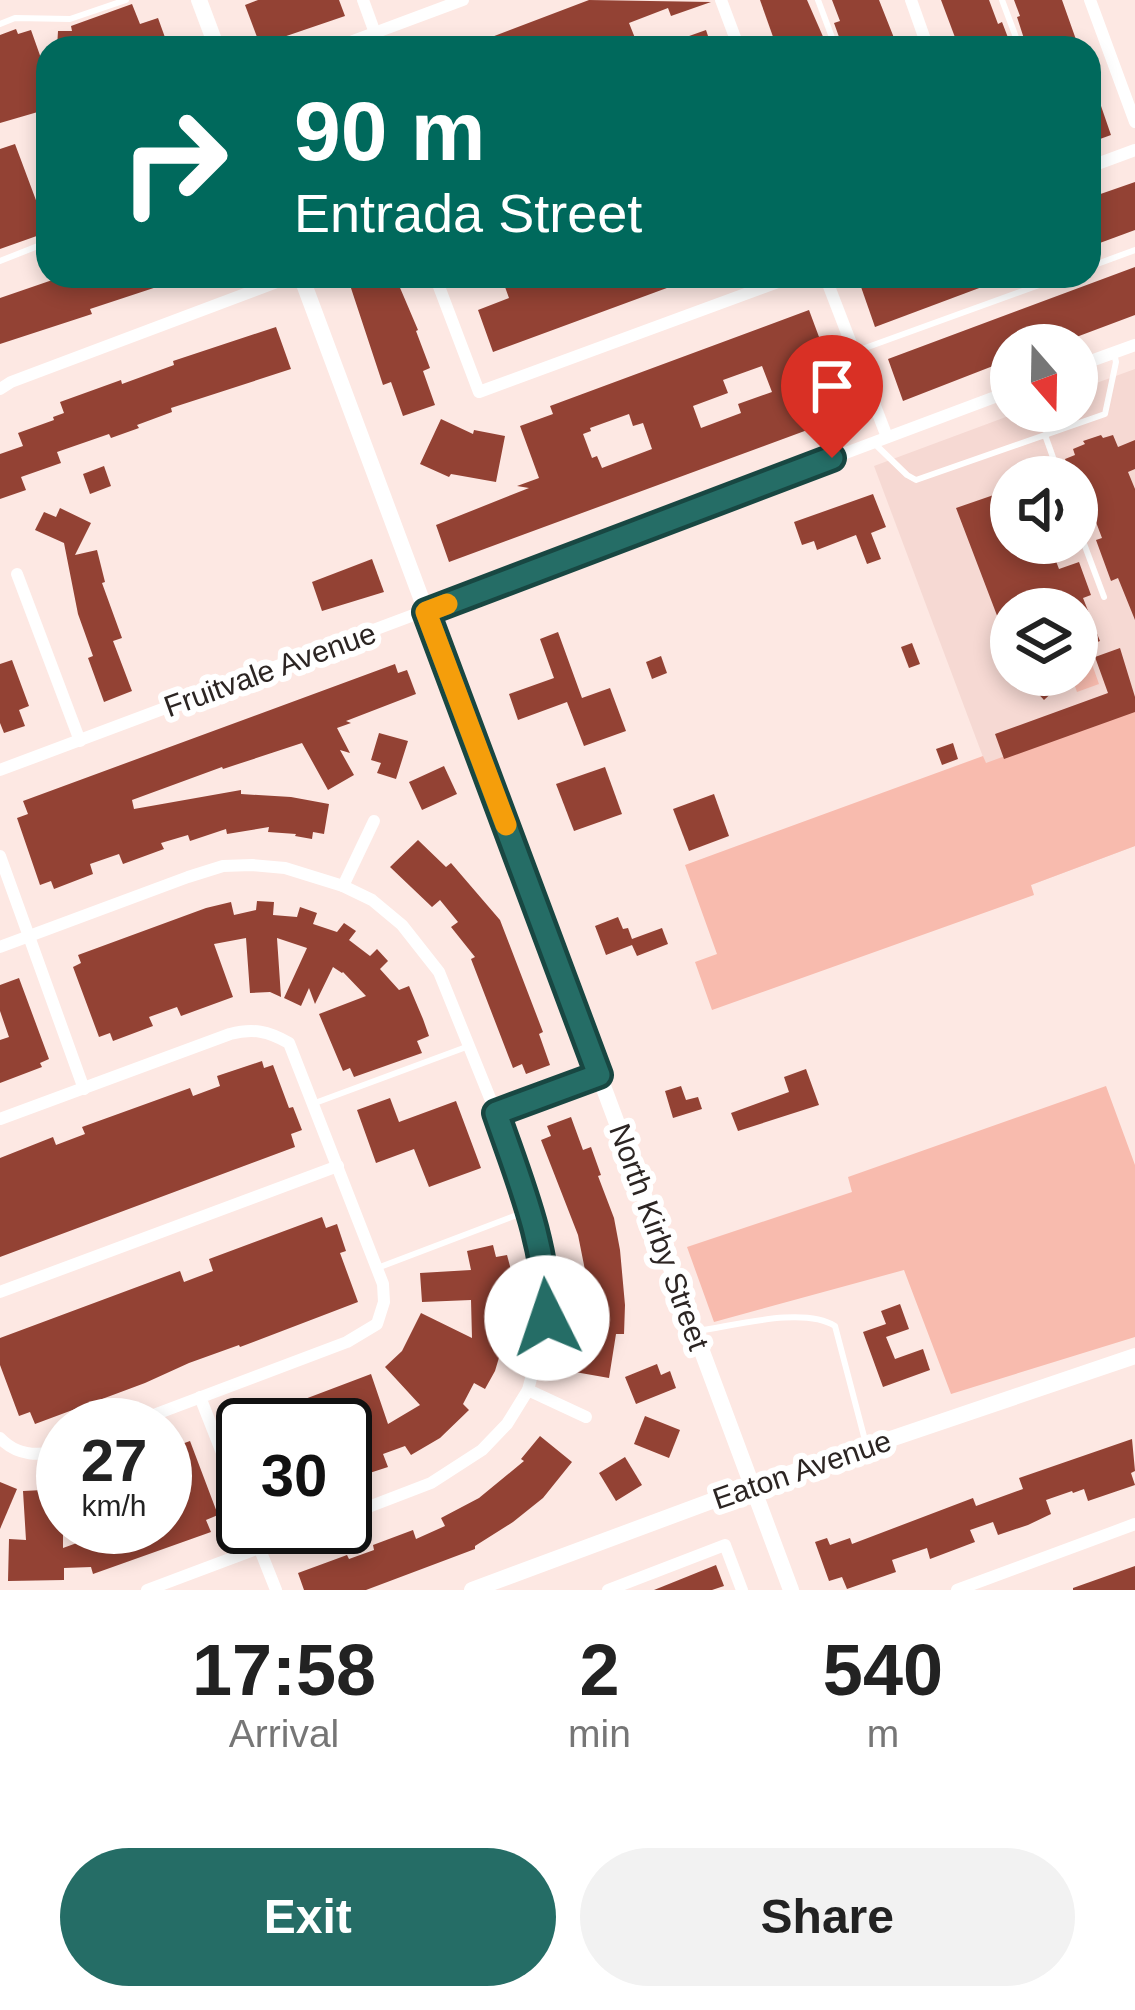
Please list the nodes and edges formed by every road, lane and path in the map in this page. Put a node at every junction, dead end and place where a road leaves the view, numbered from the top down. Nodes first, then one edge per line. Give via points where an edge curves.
1 (126, 0) edge
2 (199, 0) edge
3 (363, 0) edge
4 (721, 0) edge
5 (818, 0) edge
6 (910, 0) edge
7 (1002, 0) edge
8 (1090, 0) edge
9 (459, 1) edge
10 (0, 24) edge
11 (375, 33) junction
12 (212, 36) edge
13 (367, 36) edge
14 (734, 36) edge
15 (832, 36) edge
16 (924, 36) edge
17 (1016, 36) edge
18 (1135, 122) edge
19 (1135, 150) edge
20 (1101, 163) edge
21 (36, 247) edge
22 (1135, 250) edge
23 (0, 261) edge
24 (1101, 263) edge
25 (265, 288) edge
26 (302, 288) edge
27 (440, 288) edge
28 (761, 288) edge
29 (830, 288) edge
30 (1031, 288) edge
31 (1135, 344) edge
32 (854, 352) junction
33 (1114, 352) junction
34 (1098, 358) edge
35 (0, 389) edge
36 (990, 399) edge
37 (1045, 435) junction
38 (880, 440) junction
39 (1052, 456) edge
40 (1092, 564) edge
41 (17, 574) dead end
42 (1104, 597) dead end
43 (426, 612) junction
44 (80, 740) junction
45 (0, 770) edge
46 (374, 821) dead end
47 (0, 856) edge
48 (343, 886) junction
49 (29, 937) junction
50 (0, 947) edge
51 (469, 1046) junction
52 (599, 1075) junction
53 (84, 1089) junction
54 (313, 1104) junction
55 (496, 1113) junction
56 (0, 1119) edge
57 (338, 1166) junction
58 (530, 1210) junction
59 (377, 1269) junction
60 (0, 1292) edge
61 (695, 1332) junction
62 (1135, 1356) edge
63 (528, 1390) junction
64 (200, 1397) junction
65 (192, 1400) edge
66 (586, 1417) dead end
67 (0, 1438) edge
68 (216, 1438) edge
69 (866, 1448) junction
70 (36, 1453) edge
71 (752, 1486) junction
72 (372, 1506) edge
73 (1135, 1524) edge
74 (244, 1554) edge
75 (262, 1554) edge
76 (147, 1590) edge
77 (276, 1590) edge
78 (472, 1590) edge
79 (608, 1590) edge
80 (742, 1590) edge
81 (791, 1590) edge
82 (957, 1590) edge

1 - 10 lane via 70,19
2 - 12 street
3 - 11 street
4 - 14 street
5 - 15 lane
6 - 16 street
7 - 17 lane
8 - 18 street
9 - 11 street
11 - 13 street
19 - 20 street
21 - 23 lane
22 - 24 lane
25 - 35 street
26 - 43 street, North Kirby Street
27 - 28 street via 479,392
29 - 32 street
30 - 32 lane
31 - 33 street
32 - 38 street
33 - 34 street
33 - 37 lane via 1106,413
36 - 38 street, Fruitvale Avenue
37 - 38 lane via 916,480
37 - 39 lane
38 - 43 street, Fruitvale Avenue
40 - 42 lane
41 - 44 street
43 - 44 street, Fruitvale Avenue
43 - 52 street, North Kirby Street
44 - 45 street, Fruitvale Avenue
46 - 48 street
47 - 49 street
48 - 49 street via 285,868 223,866
48 - 51 street via 402,926 439,972
49 - 50 street
49 - 53 street
51 - 54 lane
51 - 55 street
52 - 55 street
52 - 61 street, North Kirby Street
53 - 54 street via 246,1030 269,1031 289,1043
53 - 56 street
54 - 57 street
55 - 58 street
57 - 59 street
57 - 60 street
58 - 59 lane
58 - 63 street via 547,1318
59 - 64 street via 385,1302 377,1324
61 - 69 lane via 779,1319 835,1326
61 - 71 street, North Kirby Street
62 - 69 street, Eaton Avenue
63 - 66 street
63 - 72 street via 482,1450 431,1484
64 - 65 street
64 - 68 street
67 - 70 street
69 - 71 street, Eaton Avenue
71 - 78 street, Eaton Avenue
71 - 81 street, North Kirby Street
73 - 82 street
74 - 76 street
75 - 77 street
79 - 80 street via 725,1545

